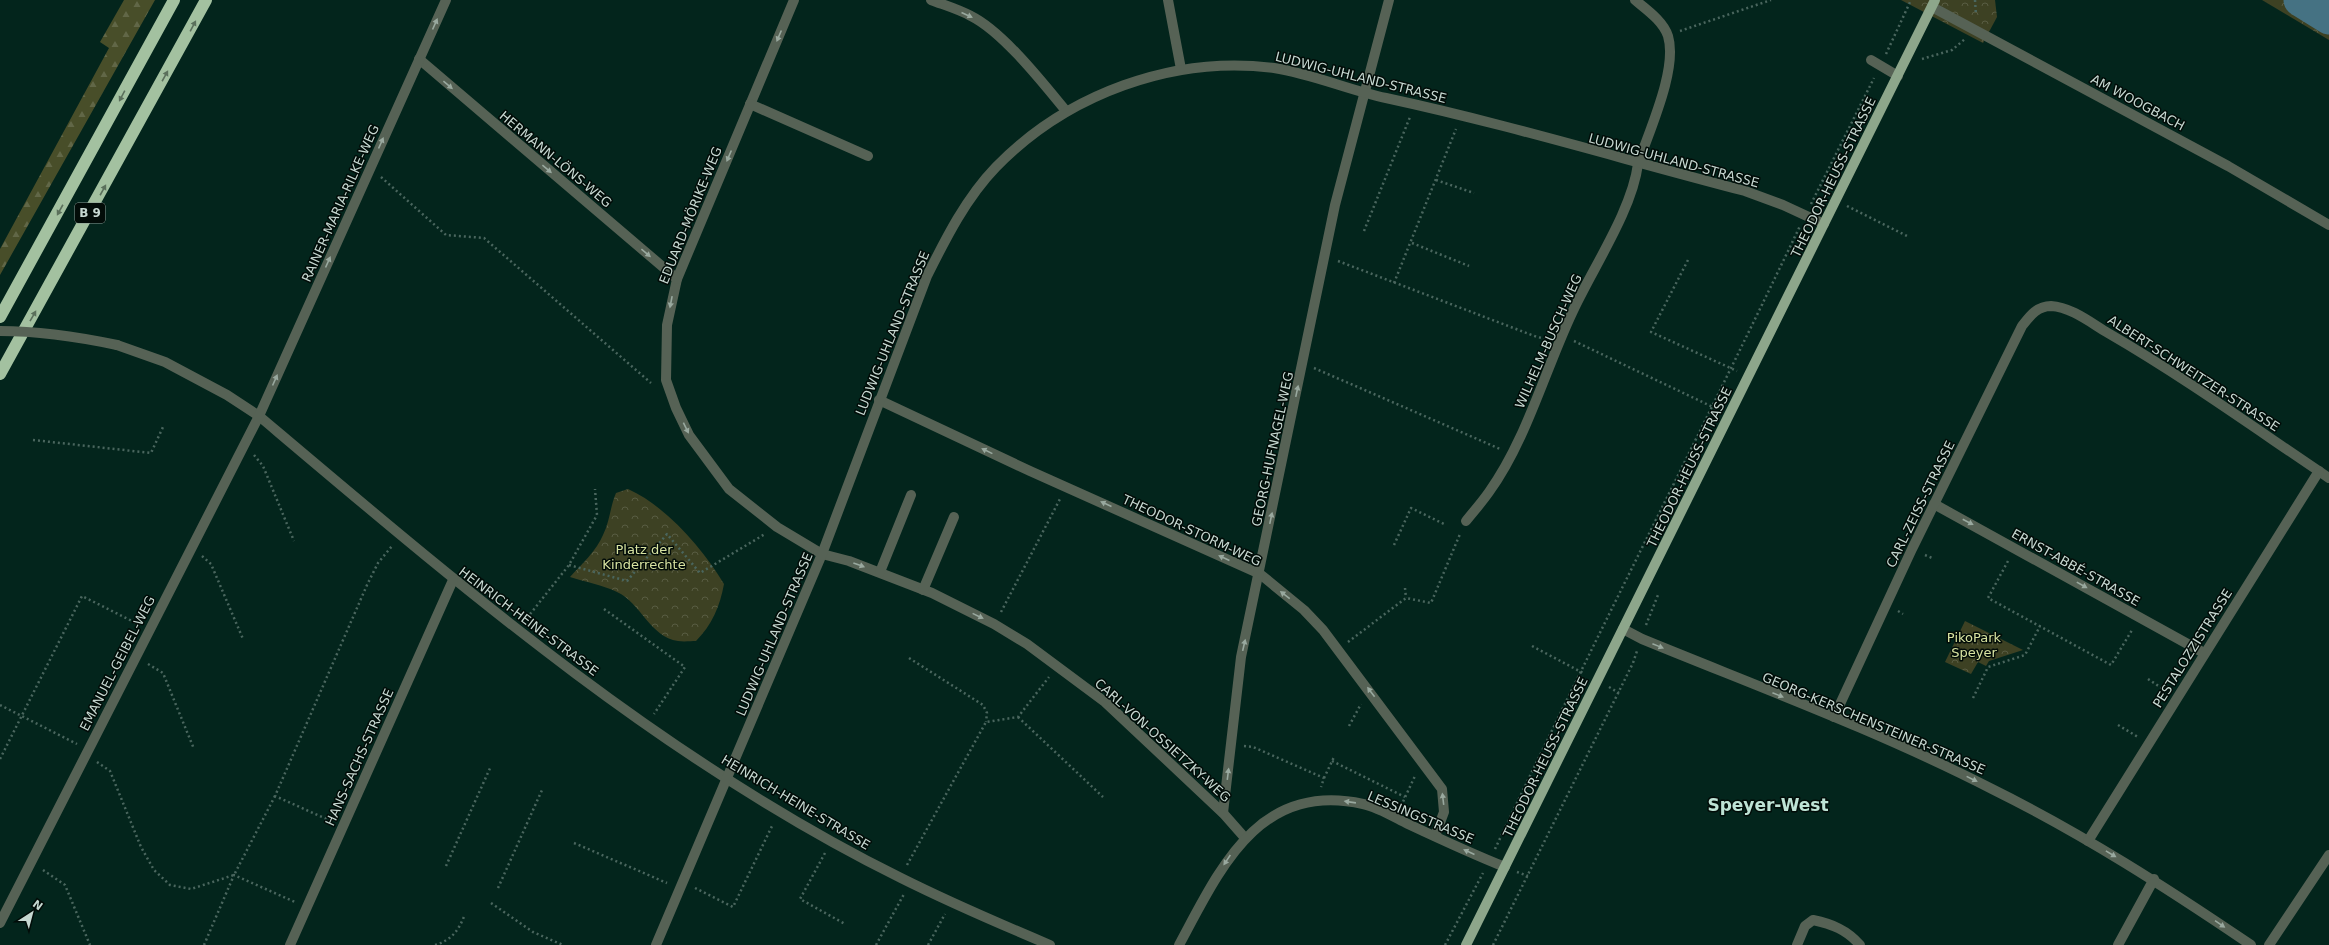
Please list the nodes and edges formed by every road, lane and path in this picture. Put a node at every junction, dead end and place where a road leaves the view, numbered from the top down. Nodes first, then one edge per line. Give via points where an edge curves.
1 (174, 0) edge
2 (206, 0) edge
3 (446, 0) edge
4 (794, 0) edge
5 (931, 0) edge
6 (1168, 0) edge
7 (1389, 0) edge
8 (1635, 0) edge
9 (1771, 0) edge
10 (1911, 0) edge
11 (1933, 4) edge
12 (1667, 35) junction
13 (419, 60) junction
14 (1871, 60) dead end
15 (1880, 66) junction
16 (1181, 70) junction
17 (1898, 76) junction
18 (1365, 93) junction
19 (750, 104) junction
20 (1415, 104) junction
21 (1066, 111) junction
22 (1462, 115) junction
23 (868, 156) dead end
24 (1638, 164) junction
25 (370, 168) junction
26 (1436, 180) junction
27 (1474, 193) dead end
28 (1847, 206) dead end
29 (1805, 215) junction
30 (1824, 224) junction
31 (2329, 224) edge
32 (1364, 232) dead end
33 (1907, 236) dead end
34 (1412, 243) junction
35 (1325, 256) junction
36 (1688, 260) dead end
37 (1469, 266) dead end
38 (677, 279) junction
39 (1394, 283) junction
40 (2038, 309) joint
41 (0, 317) edge
42 (0, 332) edge
43 (1561, 338) junction
44 (1303, 363) junction
45 (1731, 369) junction
46 (0, 374) edge
47 (1748, 377) junction
48 (651, 383) dead end
49 (879, 400) junction
50 (1712, 407) junction
51 (1730, 415) junction
52 (259, 416) junction
53 (163, 426) dead end
54 (33, 440) dead end
55 (244, 444) junction
56 (1511, 454) junction
57 (2319, 471) junction
58 (2329, 478) edge
59 (1067, 486) junction
60 (595, 489) dead end
61 (911, 495) dead end
62 (1934, 504) junction
63 (954, 517) dead end
64 (1466, 521) joint
65 (1444, 524) dead end
66 (777, 527) junction
67 (400, 536) junction
68 (294, 541) dead end
69 (1394, 545) dead end
70 (192, 548) junction
71 (2015, 548) junction
72 (822, 554) junction
73 (569, 565) junction
74 (880, 572) junction
75 (1260, 574) junction
76 (453, 580) junction
77 (1405, 588) dead end
78 (923, 590) junction
79 (1406, 598) junction
80 (604, 609) dead end
81 (2140, 617) junction
82 (994, 624) junction
83 (2040, 626) junction
84 (518, 629) junction
85 (1623, 629) junction
86 (149, 630) junction
87 (242, 639) dead end
88 (1532, 646) dead end
89 (1339, 649) junction
90 (1637, 651) dead end
91 (2204, 653) junction
92 (136, 656) junction
93 (909, 658) dead end
94 (1056, 665) junction
95 (1579, 671) junction
96 (2148, 679) dead end
97 (1597, 681) junction
98 (1369, 690) junction
99 (2177, 697) junction
100 (1973, 698) dead end
101 (0, 705) edge
102 (22, 716) junction
103 (1018, 717) junction
104 (1834, 717) junction
105 (986, 722) junction
106 (647, 725) junction
107 (2118, 725) dead end
108 (1349, 726) dead end
109 (2148, 743) junction
110 (1232, 744) junction
111 (194, 749) dead end
112 (87, 752) junction
113 (1334, 757) dead end
114 (0, 759) edge
115 (1332, 762) junction
116 (491, 766) dead end
117 (1426, 767) junction
118 (728, 778) junction
119 (1324, 778) junction
120 (542, 790) dead end
121 (274, 796) junction
122 (1103, 797) dead end
123 (1405, 797) junction
124 (1317, 801) junction
125 (780, 811) junction
126 (1223, 813) junction
127 (1395, 818) junction
128 (343, 826) junction
129 (1435, 836) junction
130 (1245, 838) junction
131 (832, 840) junction
132 (2088, 840) junction
133 (574, 843) dead end
134 (2329, 855) edge
135 (1489, 860) junction
136 (31, 862) junction
137 (446, 866) dead end
138 (1505, 867) junction
139 (234, 875) junction
140 (900, 878) junction
141 (2154, 879) junction
142 (910, 882) junction
143 (682, 885) junction
144 (498, 888) dead end
145 (952, 901) junction
146 (492, 903) dead end
147 (307, 907) junction
148 (465, 914) dead end
149 (0, 923) edge
150 (845, 924) dead end
151 (90, 945) edge
152 (204, 945) edge
153 (290, 945) edge
154 (435, 945) edge
155 (563, 945) edge
156 (656, 945) edge
157 (876, 945) edge
158 (928, 945) edge
159 (1050, 945) edge
160 (1179, 945) edge
161 (1445, 945) edge
162 (1466, 945) edge
163 (1493, 945) edge
164 (1797, 945) edge
165 (1860, 945) edge
166 (2118, 945) edge
167 (2250, 945) edge
168 (2269, 945) edge

1 -> 41 highway, B 9
46 -> 2 highway, B 9
13 -> 3 street, RAINER-MARIA-RILKE-WEG
4 -> 19 street, EDUARD-MÖRIKE-WEG
5 -> 21 street via 972,16 1002,40
6 - 16 street
7 - 18 street, GEORG-HUFNAGEL-WEG
8 - 12 street via 1660,23
9 - 12 path
10 - 15 path
11 - 17 main road, THEODOR-HEUSS-STRASSE
11 - 31 street, AM WOOGBACH
12 - 24 street, WILHELM-BUSCH-WEG via 1671,51 1670,69
25 -> 13 street, RAINER-MARIA-RILKE-WEG
13 -> 38 street, HERMANN-LÖNS-WEG
14 - 15 street
15 - 17 street
15 - 29 path
16 - 18 street, LUDWIG-UHLAND-STRASSE via 1235,65 1274,68
16 - 21 street, LUDWIG-UHLAND-STRASSE via 1142,79 1099,94
17 - 30 main road, THEODOR-HEUSS-STRASSE
18 - 20 street, LUDWIG-UHLAND-STRASSE
18 - 35 street, GEORG-HUFNAGEL-WEG via 1335,205
19 - 23 street
19 -> 38 street, EDUARD-MÖRIKE-WEG
20 - 22 street, LUDWIG-UHLAND-STRASSE
20 - 32 path
21 - 49 street, LUDWIG-UHLAND-STRASSE via 995,167 966,205 946,237 927,276
22 - 24 street, LUDWIG-UHLAND-STRASSE
22 - 26 path
24 - 29 street, LUDWIG-UHLAND-STRASSE via 1745,192
24 - 43 street, WILHELM-BUSCH-WEG via 1636,179 1616,225
25 - 48 path via 446,235 484,238
52 -> 25 street, RAINER-MARIA-RILKE-WEG
26 - 27 path
26 - 34 path
28 - 33 path
29 - 30 street, LUDWIG-UHLAND-STRASSE
29 - 45 path
30 - 47 main road, THEODOR-HEUSS-STRASSE
34 - 37 path
34 - 39 path
35 - 39 path
35 - 44 street, GEORG-HUFNAGEL-WEG
36 - 45 path via 1651,332
38 -> 66 street, EDUARD-MÖRIKE-WEG via 667,325 666,372 666,380 676,408 689,435 729,489
39 - 43 path via 1537,337
40 - 57 street, ALBERT-SCHWEITZER-STRASSE via 2050,306 2064,309 2094,324 2140,351
40 - 62 street, CARL-ZEISS-STRASSE via 2022,326
42 - 52 street, HEINRICH-HEINE-STRASSE, bridge via 84,338 117,345 165,362 227,395
43 - 50 path
43 - 56 street, WILHELM-BUSCH-WEG
44 - 56 path
75 -> 44 street, GEORG-HUFNAGEL-WEG
45 - 47 path
45 - 50 path
47 - 51 main road, THEODOR-HEUSS-STRASSE
59 -> 49 street, THEODOR-STORM-WEG
49 - 72 street, LUDWIG-UHLAND-STRASSE
50 - 51 path
50 - 95 path
51 - 85 main road, THEODOR-HEUSS-STRASSE
52 - 55 street, EMANUEL-GEIBEL-WEG
52 - 67 street, HEINRICH-HEINE-STRASSE
53 - 54 path via 151,453
55 - 68 path via 263,466
55 - 70 street, EMANUEL-GEIBEL-WEG
56 - 64 street, WILHELM-BUSCH-WEG via 1490,492
57 - 58 street, ALBERT-SCHWEITZER-STRASSE
57 - 91 street, PESTALOZZISTRASSE
75 -> 59 street, THEODOR-STORM-WEG
59 - 82 path
60 - 73 path via 597,516
61 - 74 street
62 -> 71 street, ERNST-ABBÉ-STRASSE
62 - 104 street, CARL-ZEISS-STRASSE
63 - 78 street
64 - 79 path via 1431,603
65 - 69 path via 1411,508
66 - 72 street, EDUARD-MÖRIKE-WEG
66 - 73 path via 700,573 667,534 627,581
67 - 76 street, HEINRICH-HEINE-STRASSE
67 - 121 path via 378,563 367,585
70 - 86 street, EMANUEL-GEIBEL-WEG
70 - 87 path via 211,564
71 -> 81 street, ERNST-ABBÉ-STRASSE
71 - 83 path via 1988,598
72 -> 74 street, CARL-VON-OSSIETZKY-WEG
72 - 118 street, LUDWIG-UHLAND-STRASSE
73 - 84 path
74 - 78 street, CARL-VON-OSSIETZKY-WEG
89 -> 75 street, THEODOR-STORM-WEG via 1304,610
110 -> 75 street, GEORG-HUFNAGEL-WEG via 1241,657
76 - 84 street, HEINRICH-HEINE-STRASSE
76 - 128 street, HANS-SACHS-STRASSE
77 - 79 path
78 -> 82 street, CARL-VON-OSSIETZKY-WEG
79 - 89 path
80 - 106 path via 685,668
81 - 83 path via 2111,665
81 - 91 street, ERNST-ABBÉ-STRASSE
82 - 94 street, CARL-VON-OSSIETZKY-WEG
83 - 100 path via 2025,655 1988,667
84 - 106 street, HEINRICH-HEINE-STRASSE
85 - 97 main road, THEODOR-HEUSS-STRASSE
85 -> 104 street, GEORG-KERSCHENSTEINER-STRASSE
86 - 92 street, EMANUEL-GEIBEL-WEG
86 - 102 path via 82,596
88 - 95 path
89 - 98 street, THEODOR-STORM-WEG
90 - 163 path
91 - 99 street, PESTALOZZISTRASSE
92 - 111 path via 163,673
92 - 112 street, EMANUEL-GEIBEL-WEG
93 - 105 path via 983,705 987,713
94 - 103 path
94 - 126 street, CARL-VON-OSSIETZKY-WEG via 1105,702
95 - 97 path
95 - 135 path
96 - 99 path
97 - 138 main road, THEODOR-HEUSS-STRASSE
98 - 108 path
117 -> 98 street, THEODOR-STORM-WEG
99 - 109 street, PESTALOZZISTRASSE
101 - 102 path
102 - 112 path
102 - 114 path
103 - 105 path
103 - 122 path
104 -> 132 street, GEORG-KERSCHENSTEINER-STRASSE via 1992,788
105 - 140 path
106 - 118 street, HEINRICH-HEINE-STRASSE
107 - 109 path
109 - 132 street, PESTALOZZISTRASSE
110 - 119 path via 1253,747
126 -> 110 street, GEORG-HUFNAGEL-WEG
112 - 136 street, EMANUEL-GEIBEL-WEG
112 - 139 path via 110,771 141,847 154,870 170,885 191,888
113 - 115 path
115 - 119 path
115 - 123 path
116 - 137 path
117 - 123 path via 1417,772
129 -> 117 street, THEODOR-STORM-WEG via 1444,812 1444,800 1442,789
118 - 125 street, HEINRICH-HEINE-STRASSE
118 - 143 street, LUDWIG-UHLAND-STRASSE
119 - 124 path
120 - 144 path
121 - 128 path
121 - 139 path
123 - 127 path
127 -> 124 street, LESSINGSTRASSE via 1365,804
124 - 130 street, LESSINGSTRASSE via 1274,814
125 - 131 street, HEINRICH-HEINE-STRASSE
125 - 143 path via 733,906
126 - 130 street, CARL-VON-OSSIETZKY-WEG
127 - 129 street, LESSINGSTRASSE
128 - 147 street, HANS-SACHS-STRASSE
135 -> 129 street, LESSINGSTRASSE
130 -> 160 street, LESSINGSTRASSE via 1215,878
131 - 140 street, HEINRICH-HEINE-STRASSE
131 - 150 path via 800,899
132 -> 141 street, GEORG-KERSCHENSTEINER-STRASSE
133 - 143 path
134 - 168 street
135 - 138 street, LESSINGSTRASSE
135 - 161 path
136 - 149 street, EMANUEL-GEIBEL-WEG
136 - 151 path via 65,885
138 - 162 main road, THEODOR-HEUSS-STRASSE
139 - 147 path
139 - 152 path
140 - 142 street, HEINRICH-HEINE-STRASSE
141 - 166 street
141 -> 167 street, GEORG-KERSCHENSTEINER-STRASSE
142 - 145 street, HEINRICH-HEINE-STRASSE
142 - 157 path
143 - 156 street, LUDWIG-UHLAND-STRASSE
145 - 158 path
145 - 159 street, HEINRICH-HEINE-STRASSE
146 - 155 path via 533,932
147 - 153 street, HANS-SACHS-STRASSE
148 - 154 path via 454,936 444,943
164 - 165 street via 1805,926 1813,920 1829,923 1852,935

